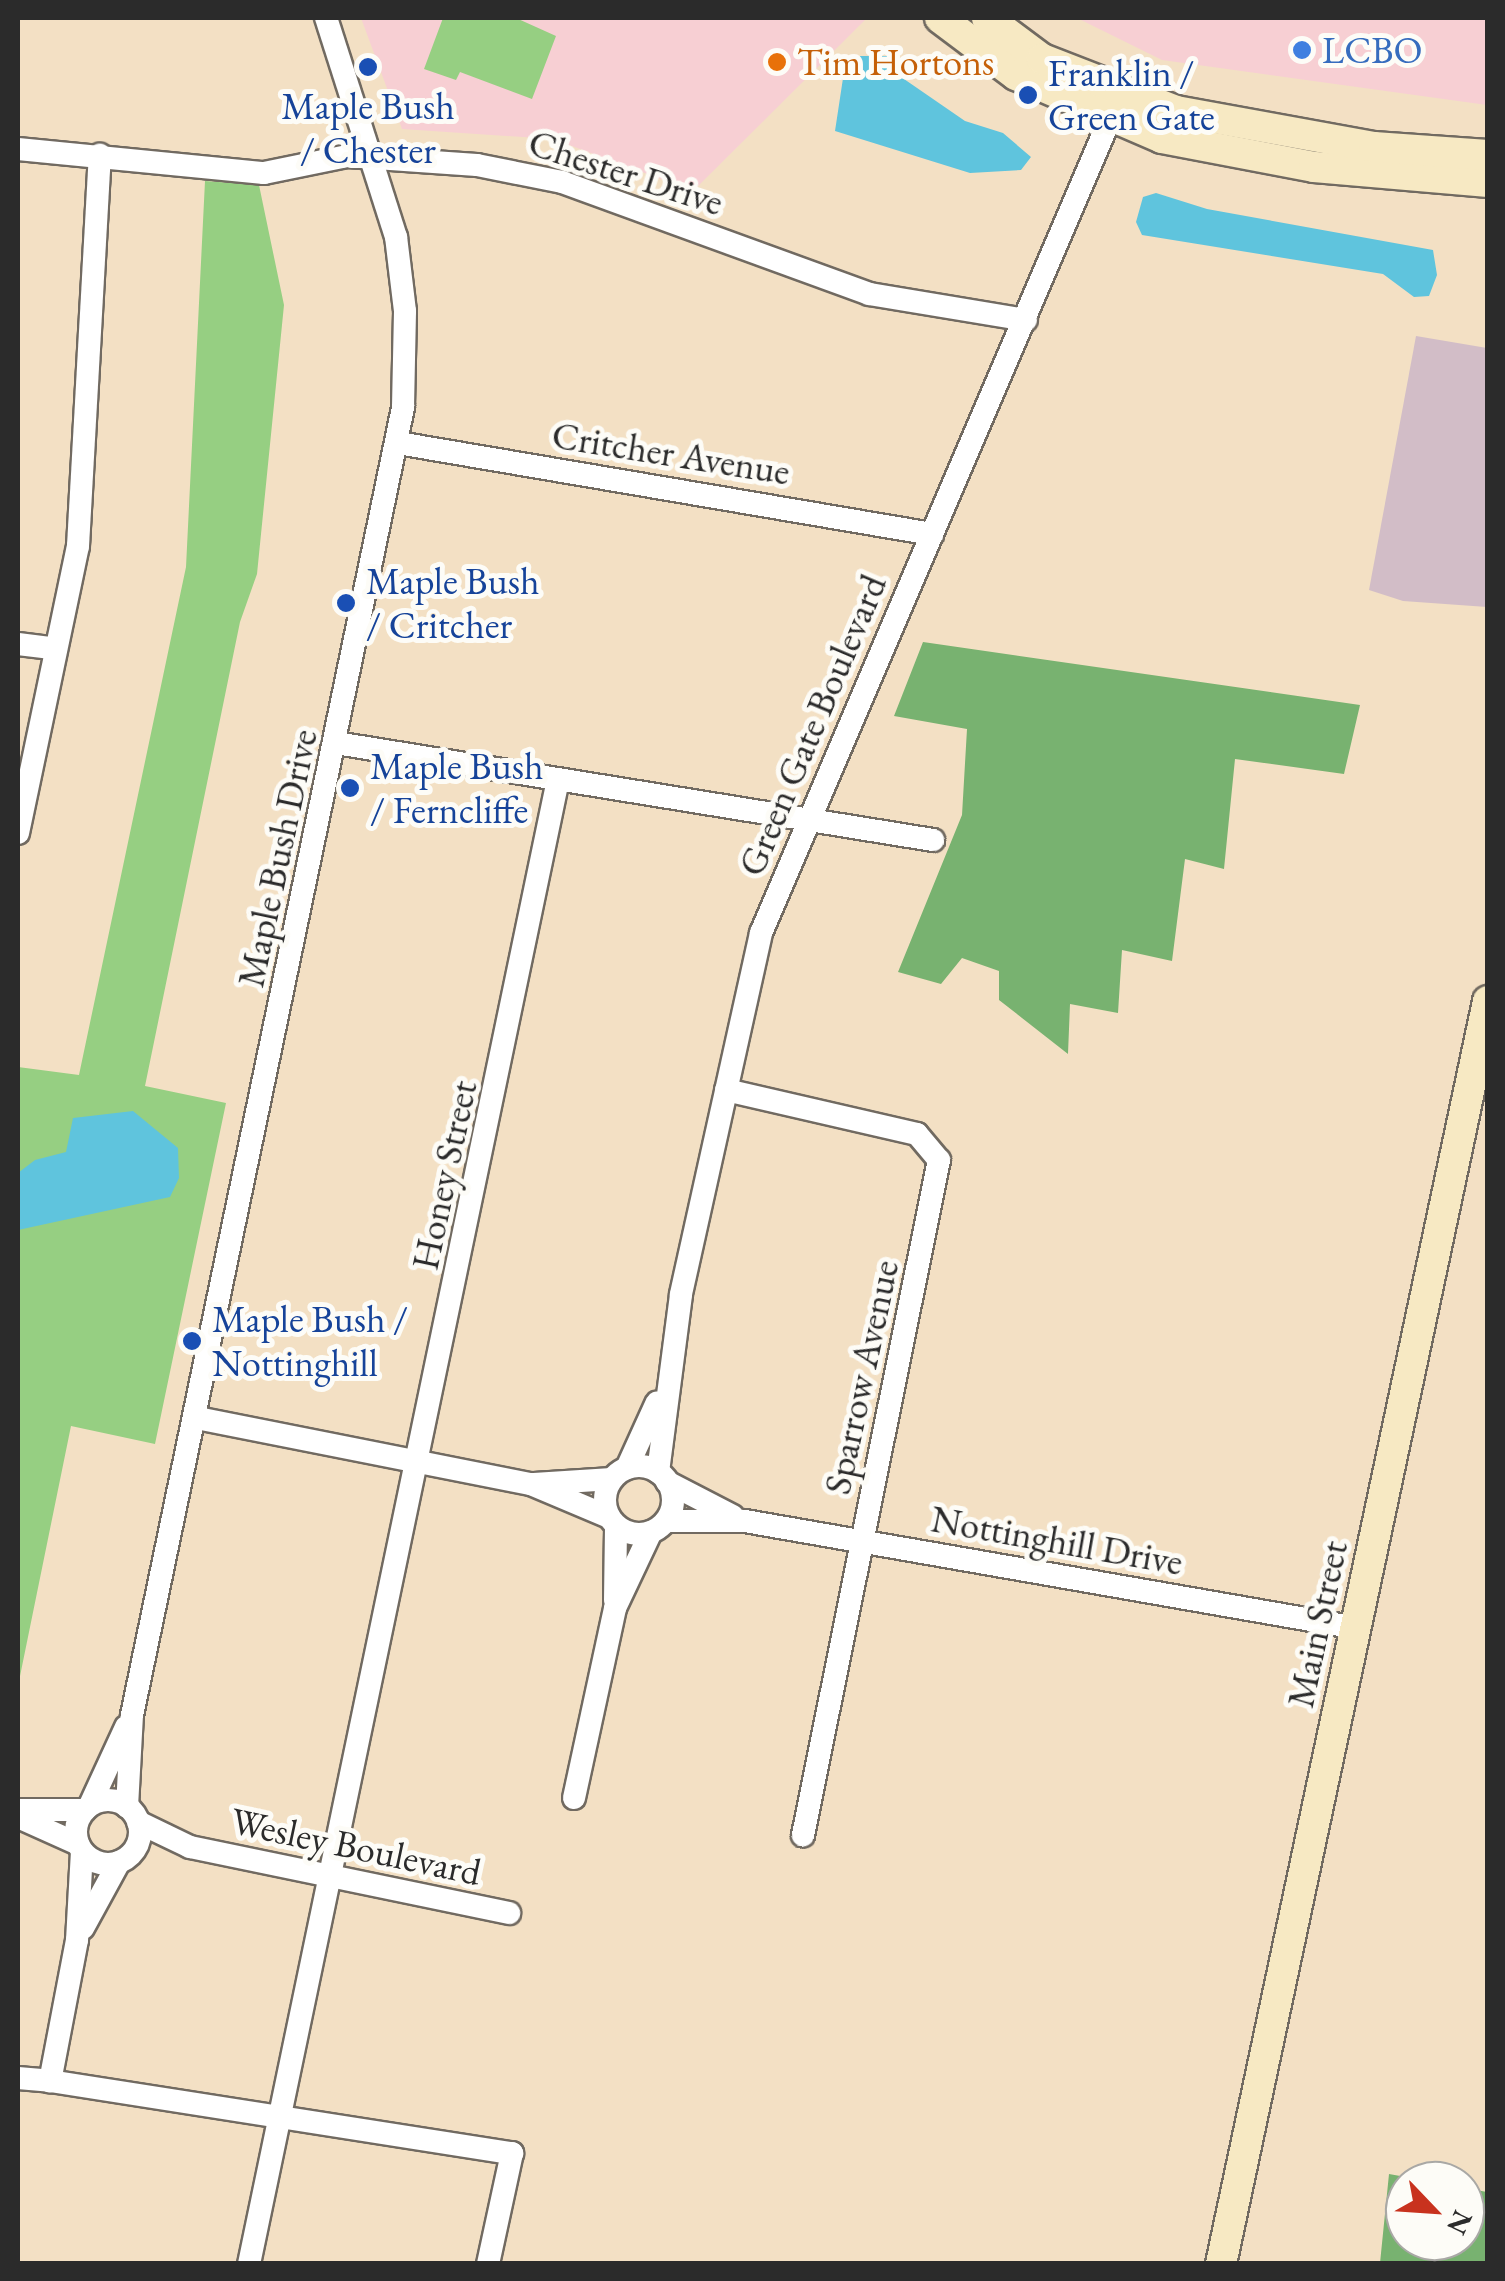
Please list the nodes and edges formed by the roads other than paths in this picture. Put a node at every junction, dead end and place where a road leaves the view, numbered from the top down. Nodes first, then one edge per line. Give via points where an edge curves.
1 (326, 18) edge
2 (940, 18) edge
3 (987, 18) edge
4 (1109, 121) junction
5 (18, 148) edge
6 (100, 155) junction
7 (1488, 155) edge
8 (374, 158) junction
9 (1488, 182) edge
10 (1026, 320) junction
11 (398, 444) junction
12 (932, 534) junction
13 (18, 644) edge
14 (56, 649) junction
15 (336, 743) junction
16 (558, 780) junction
17 (809, 818) junction
18 (18, 832) edge
19 (933, 840) dead end
20 (1488, 1001) edge
21 (726, 1090) junction
22 (664, 1385) junction
23 (198, 1418) junction
24 (419, 1463) junction
25 (619, 1474) junction
26 (662, 1477) junction
27 (530, 1484) junction
28 (612, 1521) junction
29 (745, 1521) junction
30 (658, 1526) junction
31 (864, 1542) junction
32 (615, 1608) junction
33 (1358, 1628) junction
34 (132, 1715) junction
35 (574, 1798) dead end
36 (87, 1807) junction
37 (18, 1813) edge
38 (133, 1814) junction
39 (802, 1835) dead end
40 (80, 1847) junction
41 (190, 1847) junction
42 (126, 1856) junction
43 (330, 1878) junction
44 (509, 1914) dead end
45 (77, 1940) junction
46 (18, 2078) edge
47 (50, 2081) junction
48 (280, 2122) junction
49 (249, 2264) edge
50 (488, 2264) edge
51 (1221, 2264) edge

1 - 8 street, Maple Bush Drive
2 - 4 main road via 1016,76
3 - 7 main road via 1042,59 1176,111 1374,146
4 - 9 main road via 1236,155
4 - 10 street, Green Gate Boulevard
5 - 6 street, Chester Drive
6 - 8 street, Chester Drive via 264,174 347,156
6 - 14 street via 78,546
8 - 10 street, Chester Drive via 478,165 562,182 869,294
8 - 11 street, Maple Bush Drive via 396,237 406,311
10 - 12 street, Green Gate Boulevard
11 - 12 street, Critcher Avenue
11 - 15 street, Maple Bush Drive
12 - 17 street, Green Gate Boulevard
13 - 14 street
14 - 18 street
15 - 16 street
15 - 23 street, Maple Bush Drive
16 - 17 street
16 - 24 street, Honey Street
17 - 19 street
17 - 21 street, Green Gate Boulevard via 761,933
20 - 33 main road, Main Street
21 - 22 street, Green Gate Boulevard
21 - 31 street, Sparrow Avenue via 917,1134 939,1160
22 - 25 street, Green Gate Boulevard
22 - 26 street, Green Gate Boulevard
23 - 24 street
23 - 34 street, Maple Bush Drive
24 - 27 street
24 - 43 street, Honey Street
25 - 26 street
25 - 27 street
25 - 28 street via 604,1497
26 - 29 street, Nottinghill Drive
26 - 30 street via 673,1502
27 - 28 street
28 - 30 street via 632,1534
28 - 32 street
29 - 30 street, Nottinghill Drive
29 - 31 street, Nottinghill Drive
30 - 32 street
31 - 33 street, Nottinghill Drive
31 - 39 street, Sparrow Avenue
32 - 35 street
33 - 51 main road, Main Street
34 - 36 street, Maple Bush Drive
34 - 38 street, Maple Bush Drive
36 - 37 street
36 - 38 street via 105,1800
36 - 40 street
37 - 40 street
38 - 41 street, Wesley Boulevard
38 - 42 street
40 - 42 street via 102,1864
40 - 45 street
41 - 42 street, Wesley Boulevard
41 - 43 street, Wesley Boulevard
42 - 45 street
43 - 44 street, Wesley Boulevard
43 - 48 street, Honey Street
45 - 47 street
46 - 47 street
47 - 48 street
48 - 49 street, Honey Street
48 - 50 street via 512,2154

